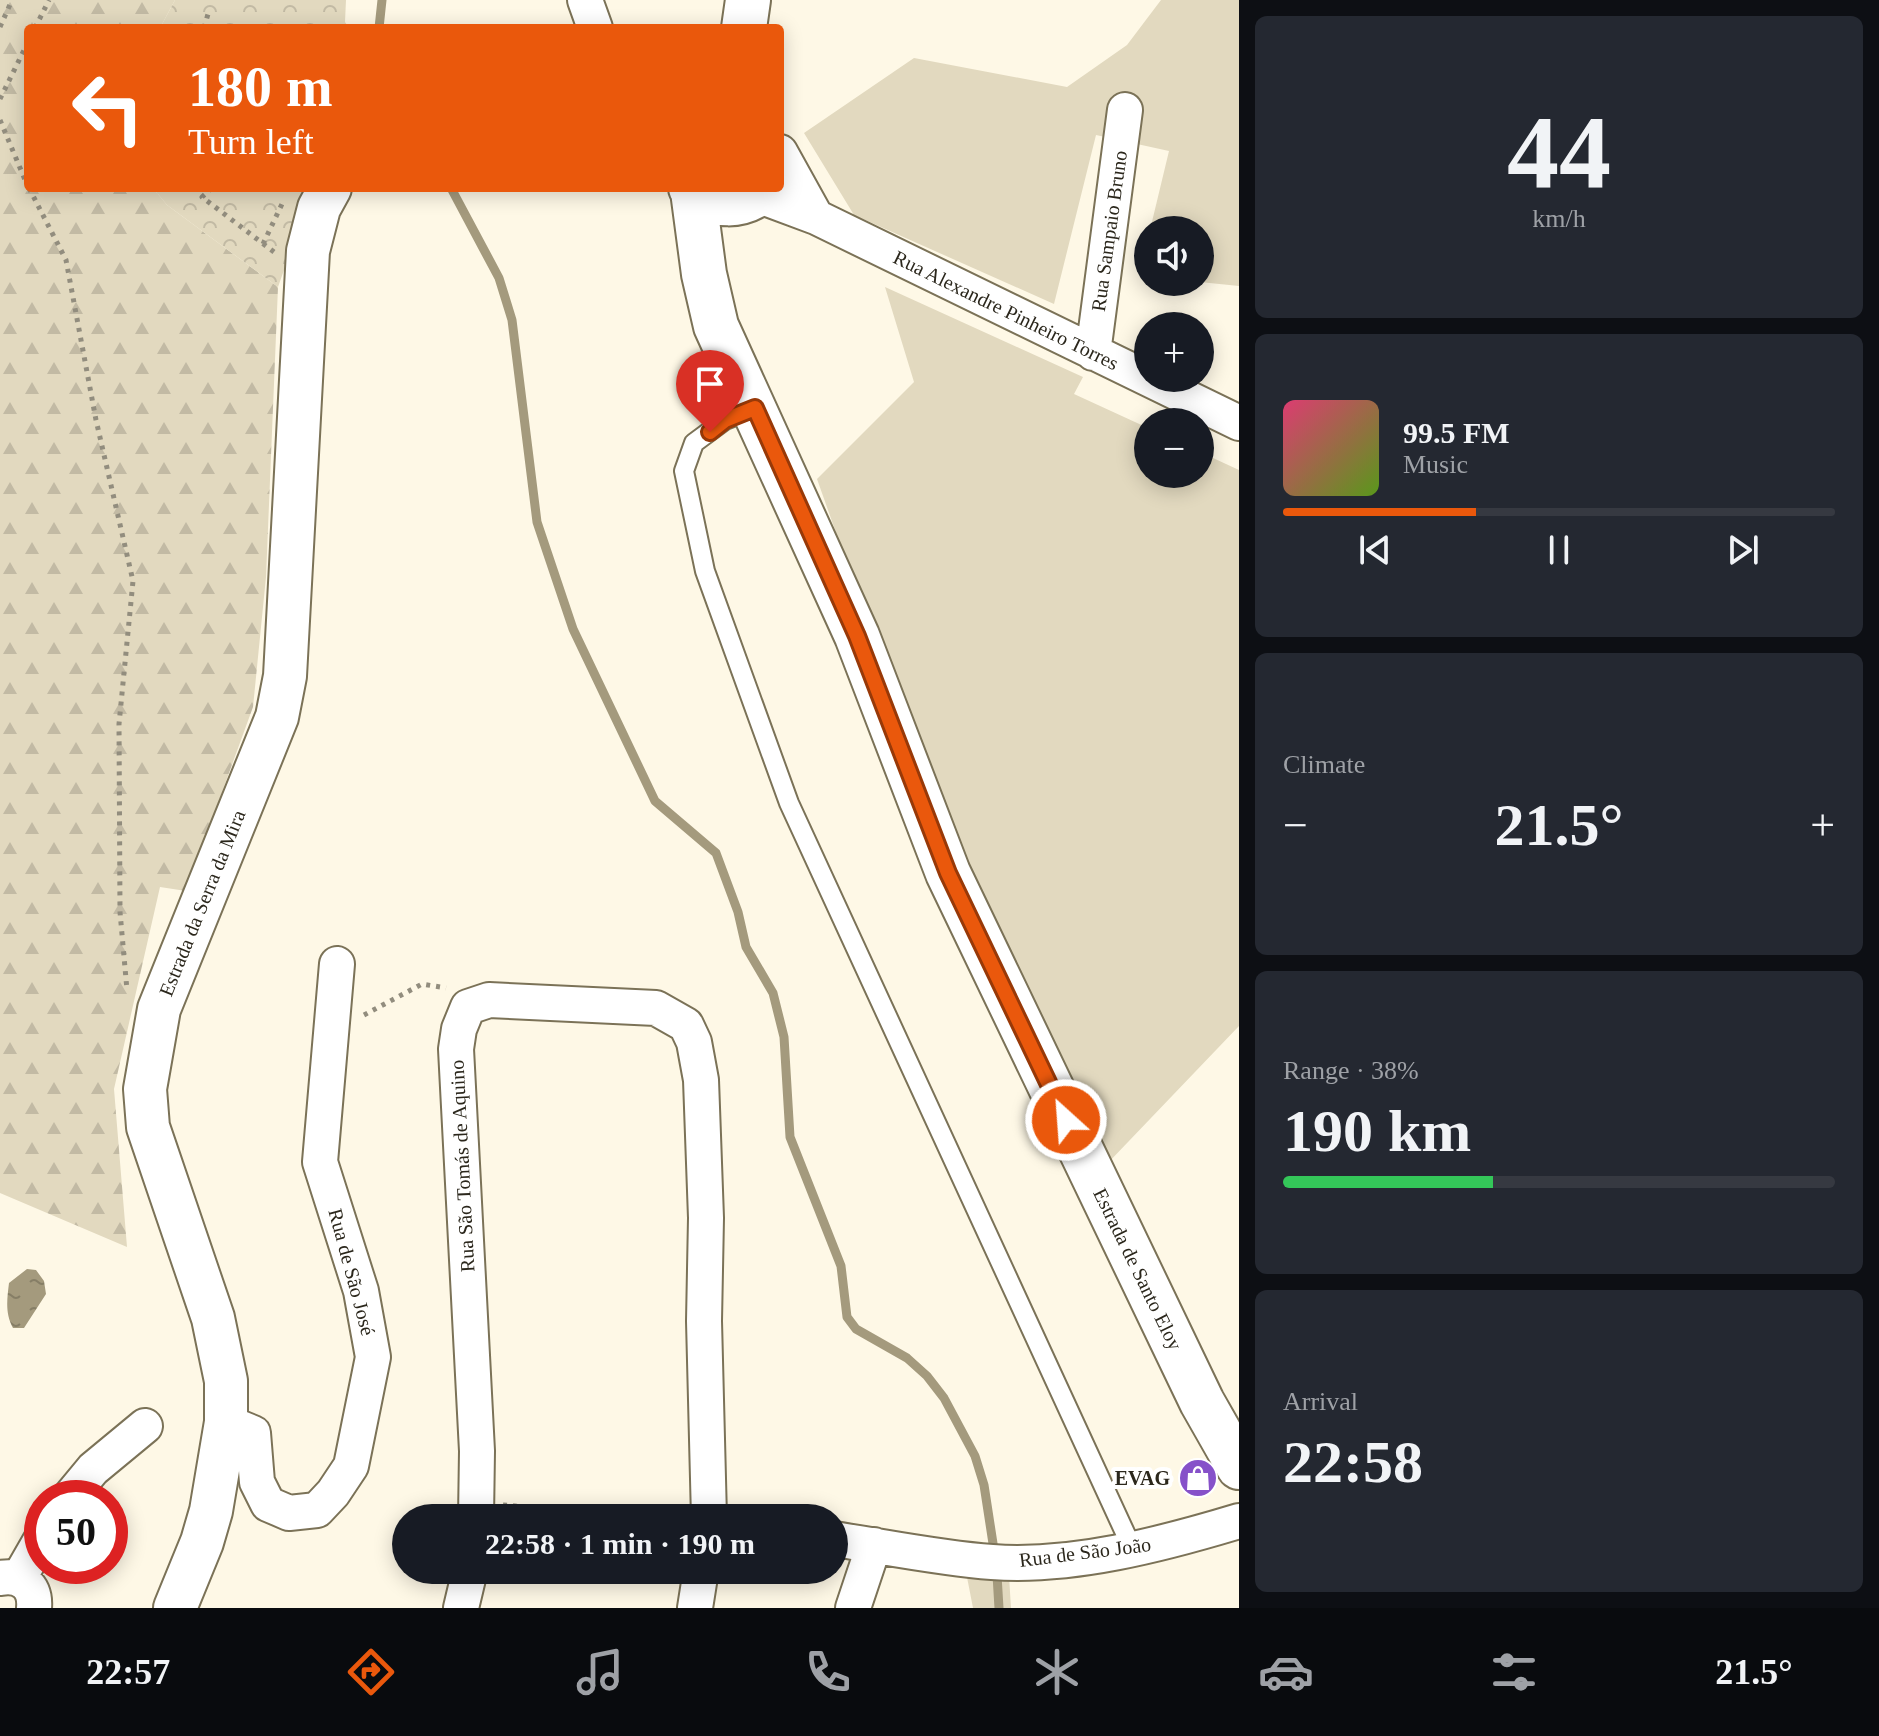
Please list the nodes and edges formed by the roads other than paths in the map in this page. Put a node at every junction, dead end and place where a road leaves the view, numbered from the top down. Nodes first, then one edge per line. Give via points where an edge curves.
1 (585, 0) edge
2 (748, 0) edge
3 (594, 24) edge
4 (745, 24) edge
5 (1125, 110) dead end
6 (784, 159) edge
7 (328, 192) edge
8 (692, 192) edge
9 (695, 192) edge
10 (754, 195) edge
11 (816, 217) junction
12 (704, 274) junction
13 (1093, 353) junction
14 (755, 408) junction
15 (1239, 423) edge
16 (337, 964) dead end
17 (226, 1422) junction
18 (145, 1426) dead end
19 (1239, 1467) edge
20 (84, 1480) edge
21 (476, 1504) edge
22 (709, 1504) edge
23 (1239, 1521) edge
24 (848, 1541) edge
25 (874, 1545) junction
26 (1133, 1550) junction
27 (467, 1584) edge
28 (699, 1584) edge
29 (175, 1608) edge
30 (461, 1608) edge
31 (695, 1608) edge
32 (853, 1608) edge

1 - 3 street
2 - 4 main road
5 - 13 street, Rua Sampaio Bruno
6 - 11 street
7 - 17 street, Estrada da Serra da Mira via 308,251 285,676 277,717 159,1009 145,1089 148,1127 221,1348
8 - 12 main road, Estrada de Santo Eloy
9 - 10 main road via 724,204
10 - 11 street, Rua Alexandre Pinheiro Torres
10 - 12 main road
11 - 13 street, Rua Alexandre Pinheiro Torres
12 - 14 main road, Estrada de Santo Eloy via 716,326
13 - 15 street, Rua Alexandre Pinheiro Torres
14 - 19 main road, Estrada de Santo Eloy via 857,636 948,873 1202,1402
14 - 26 lane via 725,420 694,443 684,471 705,571 789,803
16 - 17 street, Rua de São José via 320,1162 361,1291 373,1357 351,1466 317,1510 289,1513 268,1504 257,1482 253,1433
17 - 29 street, Estrada da Serra da Mira via 211,1511
18 - 20 street
21 - 22 street, Rua São Tomás de Aquino via 456,1049 468,1007 489,1000 656,1008 686,1025 694,1042 701,1080 706,1218
23 - 26 street, Rua de São João
24 - 25 street, Rua de São João
25 - 26 street, Rua de São João via 993,1562
25 - 32 street
27 - 30 street
28 - 31 street

